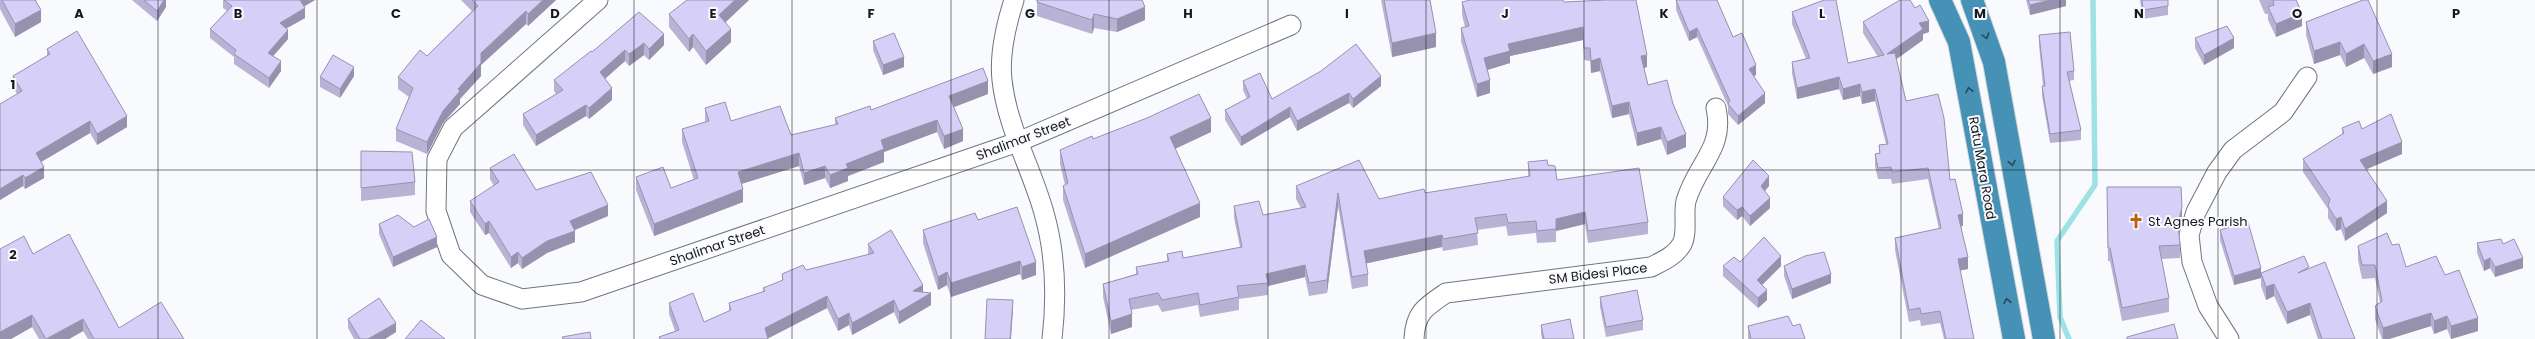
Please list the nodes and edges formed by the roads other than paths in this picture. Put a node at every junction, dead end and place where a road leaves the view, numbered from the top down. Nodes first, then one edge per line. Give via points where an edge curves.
1 (598, 0) edge
2 (1014, 0) edge
3 (1940, 0) edge
4 (1972, 0) edge
5 (1291, 25) dead end
6 (2308, 77) dead end
7 (1716, 108) dead end
8 (1018, 142) junction
9 (1052, 339) edge
10 (1414, 339) edge
11 (2014, 339) edge
12 (2044, 339) edge
13 (2229, 339) edge

1 - 8 street, Shalimar Street via 453,128 437,160 436,211 451,255 482,285 522,299 581,292
2 - 8 street via 1004,40 1002,80
11 -> 3 highway, Ratu Mara Road via 1959,42
4 -> 12 highway via 1994,62
5 - 8 street, Shalimar Street
6 - 13 street via 2283,112 2233,150 2217,172 2196,212 2189,235 2192,262 2208,306
7 - 10 street, SM Bidesi Place via 1719,124 1717,142 1691,184 1685,205 1683,242 1673,256 1651,267 1446,293 1428,305 1415,323
8 - 9 street via 1045,214 1054,266 1055,311

